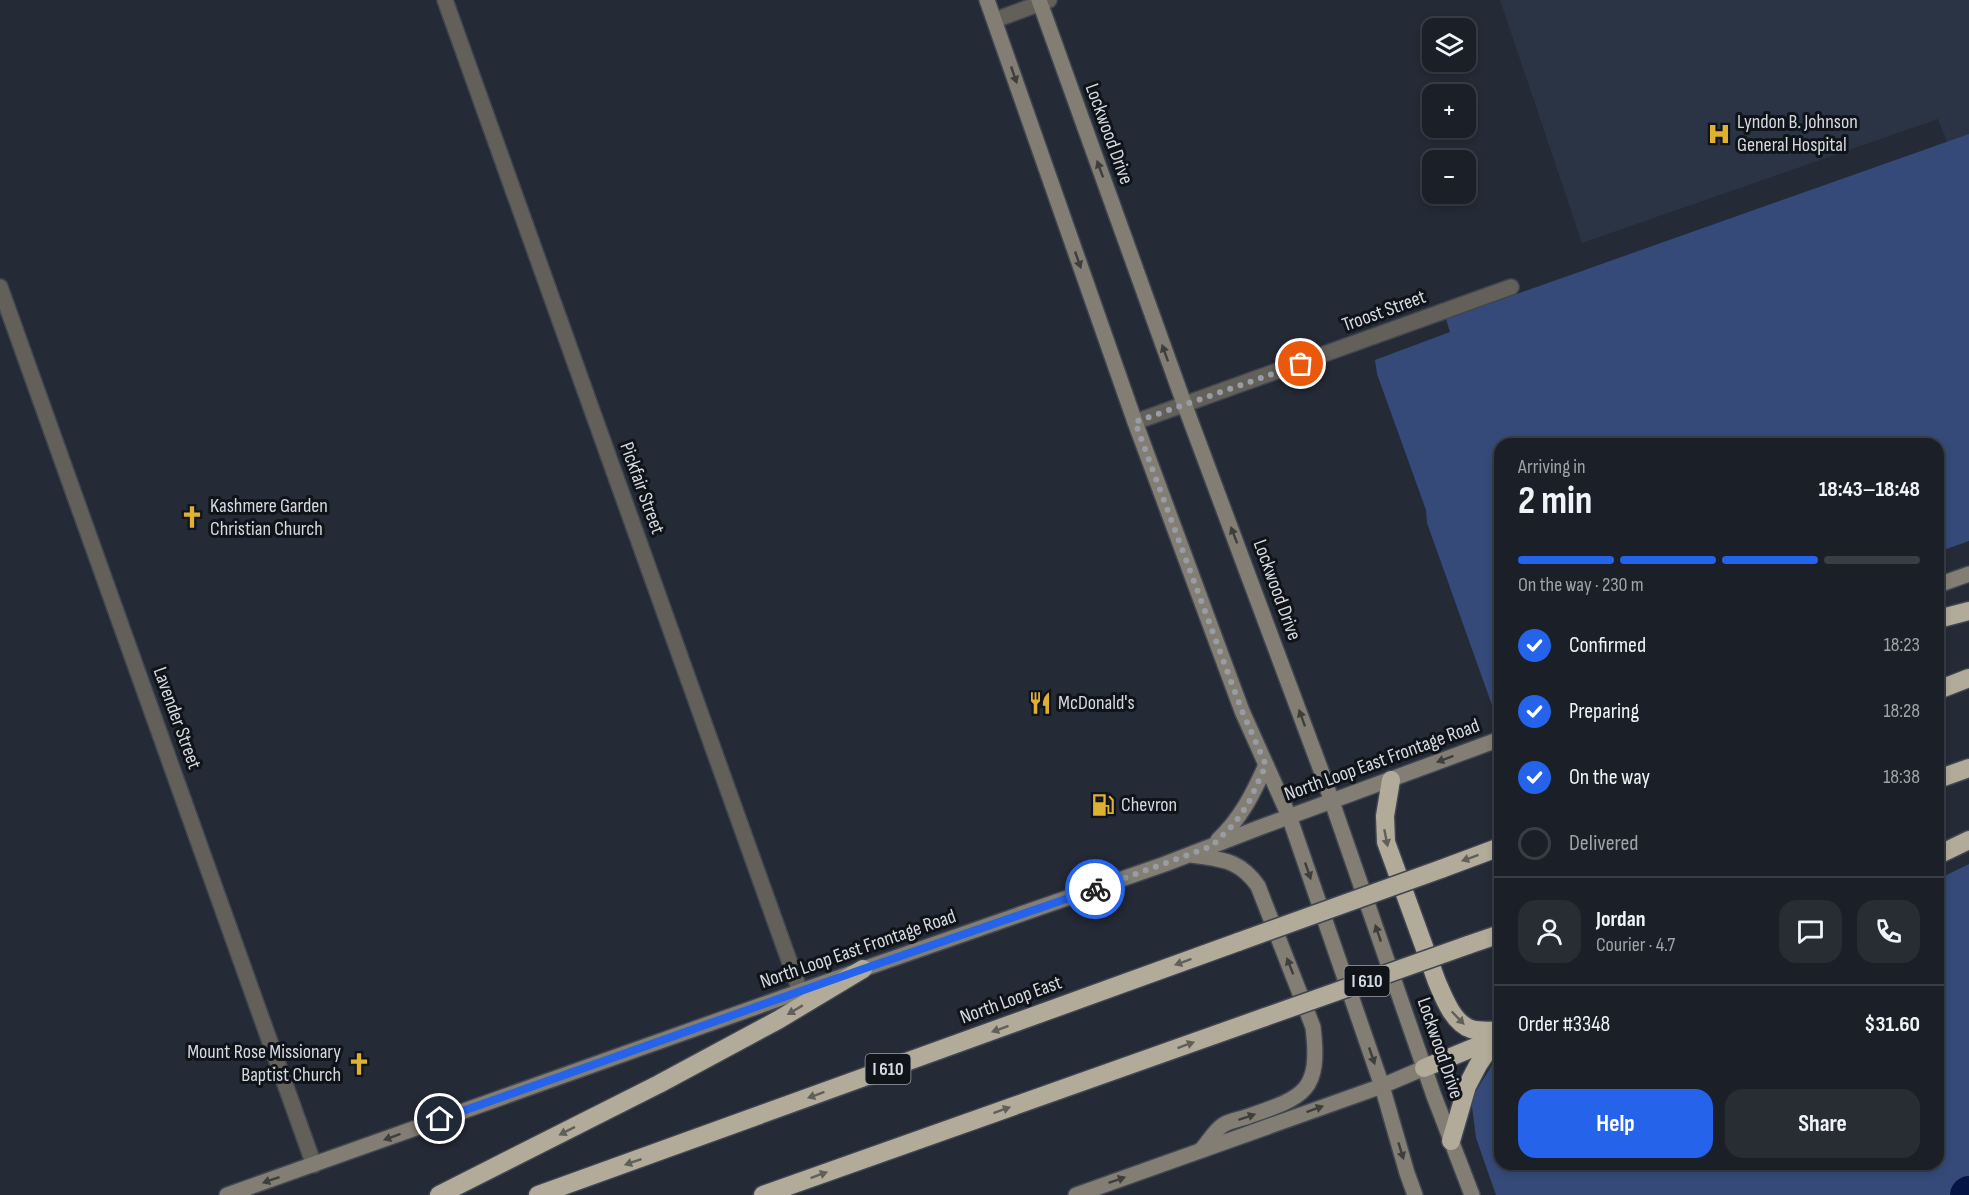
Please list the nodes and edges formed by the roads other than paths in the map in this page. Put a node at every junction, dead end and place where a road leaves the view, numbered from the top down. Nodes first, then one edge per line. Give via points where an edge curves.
1 (445, 0) edge
2 (987, 0) edge
3 (1043, 1) edge
4 (994, 20) junction
5 (0, 287) edge
6 (1511, 287) dead end
7 (1185, 406) junction
8 (1135, 422) junction
9 (1969, 573) edge
10 (1944, 583) edge
11 (1969, 611) edge
12 (1944, 617) edge
13 (1969, 678) edge
14 (1944, 688) edge
15 (1494, 742) edge
16 (1266, 765) junction
17 (1969, 768) edge
18 (1944, 777) edge
19 (1391, 780) junction
20 (1332, 801) junction
21 (1289, 816) junction
22 (1969, 840) edge
23 (1212, 846) junction
24 (1494, 849) edge
25 (1944, 852) edge
26 (1190, 855) junction
27 (1494, 936) edge
28 (863, 969) junction
29 (800, 991) junction
30 (1494, 1034) edge
31 (1494, 1037) edge
32 (1494, 1042) edge
33 (1424, 1068) junction
34 (1382, 1086) junction
35 (1451, 1141) junction
36 (1201, 1150) junction
37 (314, 1165) junction
38 (227, 1195) edge
39 (439, 1195) edge
40 (538, 1195) edge
41 (764, 1195) edge
42 (1076, 1195) edge
43 (1415, 1195) edge
44 (1472, 1195) edge

1 - 29 street, Pickfair Street
2 - 4 main road
3 - 4 street
7 -> 3 main road, Lockwood Drive
4 -> 8 main road
5 - 37 street, Lavender Street
6 - 7 street, Troost Street
7 - 8 street, Troost Street
20 -> 7 main road, Lockwood Drive
8 - 16 main road via 1242,711
9 - 10 main road
11 - 12 highway
13 - 14 highway
15 -> 19 main road, North Loop East Frontage Road
16 - 21 main road
16 - 23 main road via 1241,814
17 - 18 highway
19 - 20 main road, North Loop East Frontage Road
19 -> 30 highway via 1384,826 1386,842 1442,993 1452,1013 1470,1029
20 - 21 main road, North Loop East Frontage Road
33 -> 20 main road, Lockwood Drive
21 - 23 main road, North Loop East Frontage Road
21 -> 34 main road
22 - 25 highway
23 - 26 main road, North Loop East Frontage Road
24 -> 40 highway, North Loop East / I 610, bridge
26 - 28 main road, North Loop East Frontage Road
36 -> 26 main road via 1223,1125 1301,1094 1312,1077 1316,1048 1314,1028 1258,886 1232,862
41 -> 27 highway, I 610, bridge
28 - 29 main road, North Loop East Frontage Road
28 -> 39 highway via 669,1079
29 -> 37 main road, North Loop East Frontage Road
31 - 33 highway
32 - 35 highway via 1467,1086
33 - 34 main road
33 - 35 main road, Lockwood Drive
36 -> 34 main road
34 -> 43 main road
35 - 44 main road, Lockwood Drive
42 -> 36 main road
37 -> 38 main road, North Loop East Frontage Road

